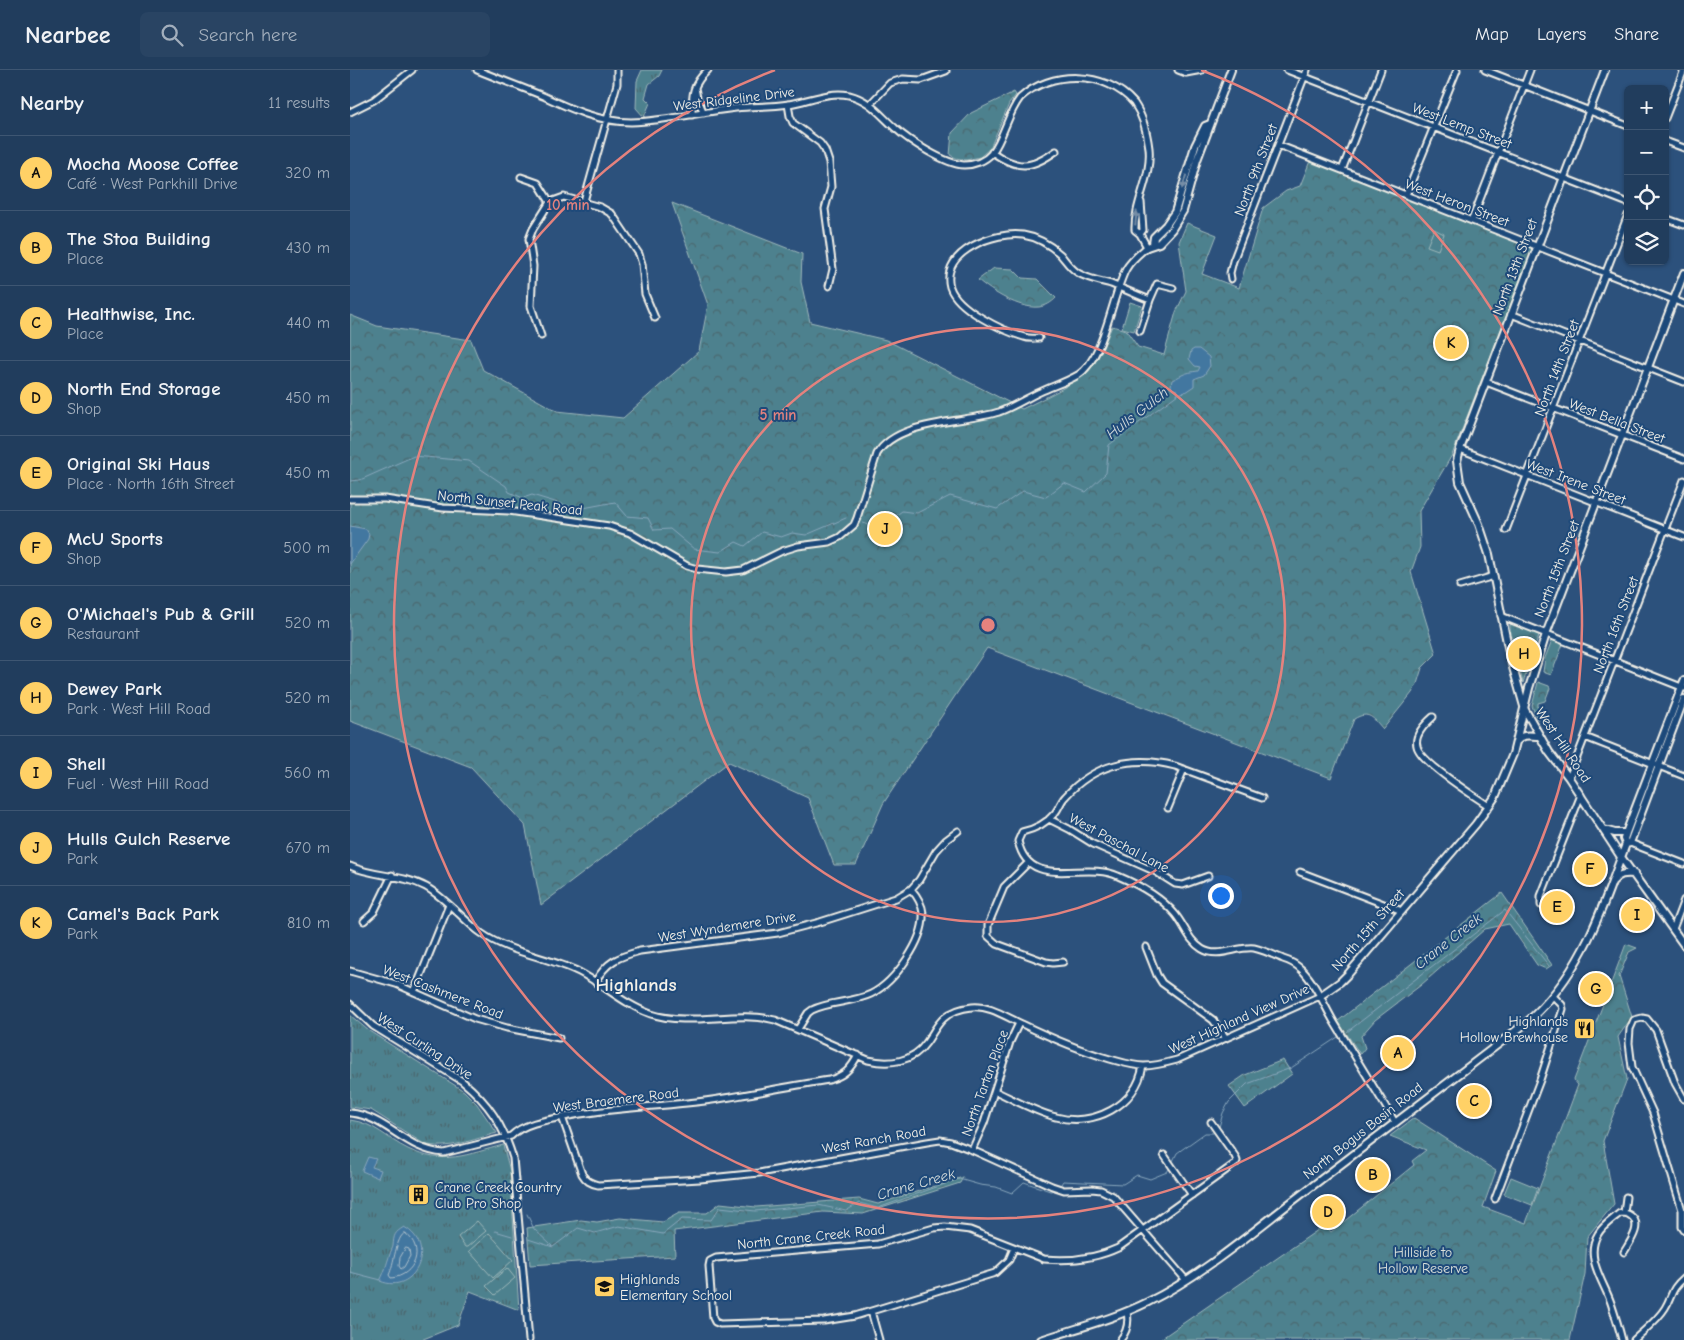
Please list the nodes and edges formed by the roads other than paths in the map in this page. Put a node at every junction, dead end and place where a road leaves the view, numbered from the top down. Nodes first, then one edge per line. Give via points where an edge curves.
1 (412, 70) edge
2 (616, 70) edge
3 (708, 70) edge
4 (1178, 70) edge
5 (1202, 70) edge
6 (1231, 70) edge
7 (1287, 70) edge
8 (1307, 70) edge
9 (1381, 70) edge
10 (1456, 70) edge
11 (1485, 70) edge
12 (1530, 70) edge
13 (1605, 70) edge
14 (1684, 70) edge
15 (481, 71) edge
16 (946, 71) edge
17 (1304, 77) junction
18 (1525, 85) junction
19 (695, 101) junction
20 (1369, 102) junction
21 (788, 104) junction
22 (870, 104) junction
23 (1669, 108) edge
24 (1589, 111) junction
25 (350, 112) edge
26 (704, 113) junction
27 (692, 115) junction
28 (606, 119) junction
29 (1624, 124) edge
30 (1434, 128) junction
31 (1669, 142) edge
32 (1278, 145) junction
33 (1684, 148) edge
34 (1056, 151) dead end
35 (992, 152) junction
36 (1498, 153) junction
37 (1342, 170) junction
38 (522, 177) dead end
39 (1563, 178) junction
40 (1406, 195) junction
41 (584, 201) junction
42 (1624, 201) edge
43 (550, 202) junction
44 (1669, 219) edge
45 (1472, 220) junction
46 (1626, 220) edge
47 (1684, 225) edge
48 (1150, 245) junction
49 (1536, 246) junction
50 (1605, 273) junction
51 (1684, 273) edge
52 (1231, 279) dead end
53 (829, 286) dead end
54 (1118, 288) junction
55 (1173, 288) dead end
56 (1150, 300) junction
57 (1674, 300) junction
58 (1684, 304) edge
59 (1511, 314) junction
60 (655, 318) dead end
61 (1140, 331) dead end
62 (541, 336) dead end
63 (1039, 338) dead end
64 (1579, 341) junction
65 (1648, 368) junction
66 (1486, 382) junction
67 (1684, 382) edge
68 (1553, 408) junction
69 (1622, 435) junction
70 (1460, 449) junction
71 (1684, 459) edge
72 (1528, 475) junction
73 (1458, 476) joint
74 (1684, 480) edge
75 (350, 500) edge
76 (1595, 502) junction
77 (1665, 529) junction
78 (1506, 530) dead end
79 (1684, 537) edge
80 (1494, 576) junction
81 (1460, 586) dead end
82 (1501, 616) junction
83 (1546, 634) junction
84 (1614, 661) junction
85 (1683, 685) edge
86 (1684, 699) edge
87 (1524, 710) junction
88 (1433, 717) dead end
89 (1539, 736) junction
90 (1585, 737) junction
91 (1516, 742) junction
92 (1655, 765) junction
93 (1184, 770) junction
94 (1684, 776) edge
95 (1569, 778) junction
96 (1581, 795) junction
97 (1262, 798) dead end
98 (1489, 806) junction
99 (1168, 808) dead end
100 (1049, 819) junction
101 (1604, 830) junction
102 (958, 831) dead end
103 (1626, 833) junction
104 (1628, 844) junction
105 (1621, 857) junction
106 (1028, 863) junction
107 (1684, 864) edge
108 (350, 866) edge
109 (1300, 872) dead end
110 (1634, 874) junction
111 (392, 875) junction
112 (1208, 876) dead end
113 (1610, 884) junction
114 (911, 889) junction
115 (1684, 900) edge
116 (449, 905) junction
117 (1540, 905) dead end
118 (1402, 911) junction
119 (364, 921) dead end
120 (1673, 929) junction
121 (1684, 945) edge
122 (1146, 947) dead end
123 (1063, 962) dead end
124 (350, 972) edge
125 (595, 982) junction
126 (414, 992) junction
127 (1320, 996) junction
128 (1553, 996) junction
129 (350, 1004) edge
130 (1019, 1023) junction
131 (798, 1029) junction
132 (559, 1038) dead end
133 (1226, 1038) junction
134 (858, 1055) junction
135 (1142, 1066) junction
136 (996, 1091) junction
137 (1684, 1099) edge
138 (350, 1113) edge
139 (562, 1117) junction
140 (1210, 1122) dead end
141 (1395, 1122) junction
142 (506, 1136) junction
143 (972, 1150) junction
144 (1164, 1155) dead end
145 (1192, 1195) junction
146 (1626, 1197) dead end
147 (1495, 1199) dead end
148 (1624, 1212) junction
149 (1143, 1230) junction
150 (1684, 1230) edge
151 (1014, 1248) junction
152 (1624, 1252) dead end
153 (1684, 1278) edge
154 (1186, 1280) junction
155 (871, 1311) junction
156 (1127, 1312) junction
157 (529, 1340) edge
158 (879, 1340) edge
159 (1041, 1340) edge
160 (1120, 1340) edge
161 (1622, 1340) edge
162 (1634, 1340) edge

1 - 25 street via 374,100
2 - 28 street via 617,84
3 - 19 street via 693,91
4 - 5 street via 1186,73
6 - 48 street via 1210,124 1205,126 1195,146 1175,212
7 - 17 street, West Lemp Street
8 - 17 street, North 9th Street
9 - 20 street
10 - 30 street
11 - 18 street
12 - 18 street
13 - 24 street, North 13th Street
14 - 23 street
15 - 28 street, West Ridgeline Drive via 573,110
16 - 22 street via 921,80 890,83
17 - 20 street, West Lemp Street
17 - 32 street, North 9th Street
18 - 24 street
18 - 36 street
19 - 26 street
19 - 27 street
20 - 30 street, West Lemp Street
20 - 37 street
21 - 22 street, West Ridgeline Drive via 827,94 843,94
21 - 26 street, West Ridgeline Drive
21 - 53 street via 793,123 820,143 829,162 831,187 825,209 833,269
22 - 35 street, West Ridgeline Drive via 909,139 949,162 973,164
24 - 29 street
24 - 39 street, North 13th Street
26 - 27 street, West Ridgeline Drive
27 - 28 street, West Ridgeline Drive via 630,122
28 - 41 street
30 - 36 street, West Lemp Street
30 - 40 street
31 - 33 street
32 - 37 street, West Heron Street
32 - 52 street, North 9th Street via 1233,261
34 - 35 street via 1041,161 1025,165 1009,162
35 - 48 street via 1012,109 1028,89 1046,78 1073,72 1108,80 1126,93 1139,110 1146,130 1150,151 1141,202 1143,230 1140,234
36 - 39 street, West Lemp Street
36 - 45 street
37 - 40 street, West Heron Street
38 - 43 street via 538,183
39 - 42 street, West Lemp Street
39 - 49 street, North 13th Street
40 - 45 street, West Heron Street
41 - 43 street via 564,197
41 - 60 street via 607,210 633,243 642,264 645,294
43 - 62 street via 529,239 533,266 531,306
44 - 47 street
45 - 49 street, West Heron Street
46 - 50 street, North 14th Street
48 - 54 street, North Sunset Peak Road via 1132,260
49 - 50 street, West Heron Street
49 - 59 street, North 13th Street
50 - 57 street, West Heron Street
50 - 64 street, North 14th Street
51 - 57 street, North 15th Street
54 - 56 street
54 - 63 street via 1077,273 1048,245 1024,235 987,238 957,258 950,275 955,297 1000,328 1026,338
54 - 75 street, North Sunset Peak Road via 1101,342 1080,374 1000,412 929,425 894,437 877,454 854,525 840,538 782,551 743,570 696,569 625,531 594,523 509,511 422,506 385,499
55 - 56 street via 1157,284
56 - 61 street
57 - 58 street, West Heron Street
57 - 65 street, North 15th Street
59 - 64 street
59 - 66 street, North 13th Street
64 - 65 street
64 - 68 street, North 14th Street
65 - 67 street
65 - 69 street, North 15th Street
66 - 68 street, West Bella Street
66 - 70 street, North 13th Street
68 - 69 street, West Bella Street
68 - 72 street, North 14th Street
69 - 71 street, West Bella Street
69 - 76 street, North 15th Street
70 - 72 street, West Irene Street
70 - 73 street, North 13th Street
72 - 76 street, West Irene Street
72 - 78 street, North 14th Street
73 - 80 street, West Hill Road via 1478,524
74 - 77 street, North 16th Street
76 - 77 street, West Irene Street
76 - 83 street, North 15th Street
77 - 79 street, West Irene Street
77 - 84 street, North 16th Street
80 - 81 street
80 - 82 street, West Hill Road
82 - 83 street
82 - 87 street, West Hill Road
83 - 84 street
83 - 87 street, North 15th Street
84 - 85 street
84 - 90 street, North 16th Street
85 - 92 street
86 - 92 street
87 - 89 street, West Hill Road
87 - 91 street, North 15th Street
88 - 98 street via 1417,737 1418,751
89 - 91 street via 1527,734
89 - 95 street, West Hill Road
90 - 92 street
90 - 95 street, North 16th Street
91 - 98 street, North 15th Street via 1506,775
92 - 94 street
92 - 103 street
92 - 104 street, North Bogus Basin Road
93 - 97 street
93 - 99 street
93 - 100 street via 1147,761 1113,765 1081,782
95 - 96 street, West Hill Road
96 - 101 street, West Hill Road
96 - 117 street
98 - 118 street, North 15th Street
100 - 106 street via 1019,836 1019,849
100 - 112 street, West Paschal Lane via 1174,884 1183,885
101 - 103 street
101 - 105 street, West Hill Road
102 - 114 street, West Wyndemere Drive via 936,851
103 - 104 street via 1624,839
104 - 105 street, North Bogus Basin Road
104 - 107 street
105 - 110 street, West Hill Road
105 - 113 street, North Bogus Basin Road
106 - 123 street via 1004,887 988,925 988,936 997,944 1046,962
106 - 127 street via 1050,871 1115,874 1163,902 1180,920 1190,939 1204,951 1222,953 1254,948 1270,954 1301,969
108 - 111 street, West Highland View Drive
109 - 118 street
110 - 113 street via 1623,873
110 - 120 street, West Hill Road
111 - 116 street, West Highland View Drive via 425,887
111 - 119 street via 374,912
113 - 128 street, North Bogus Basin Road via 1586,946
114 - 125 street, West Wyndemere Drive via 896,898 778,932 619,956
114 - 131 street via 921,904 922,923 896,974 871,993 812,1010
115 - 120 street
116 - 125 street, West Highland View Drive via 482,933 505,946 555,961
116 - 126 street
118 - 127 street, North 15th Street via 1350,973
120 - 121 street, West Hill Road
122 - 133 street via 1162,983 1213,1020
124 - 126 street, West Cashmere Road
125 - 131 street, West Highland View Drive via 637,1008 662,1016 683,1019 760,1016
126 - 132 street, West Cashmere Road via 475,1019
127 - 133 street, West Highland View Drive
127 - 141 street
128 - 141 street, North Bogus Basin Road via 1526,1022
128 - 147 street via 1563,1009
129 - 142 street, West Curling Drive via 373,1026 474,1091 497,1118
130 - 134 street, West Highland View Drive via 986,1008 962,1008 944,1017 923,1047 905,1060 879,1063
130 - 135 street, West Highland View Drive via 1086,1052
130 - 136 street, North Tartan Place
131 - 134 street, West Highland View Drive
133 - 135 street, West Highland View Drive via 1177,1060
134 - 139 street, West Braemere Road via 847,1072 829,1080 711,1100
135 - 136 street via 1139,1082 1125,1101 1110,1111 1075,1120 1044,1114
136 - 143 street, North Tartan Place
137 - 150 street via 1656,1030 1647,1019 1634,1020 1628,1043 1632,1067 1653,1113 1682,1210
138 - 142 street, West Braemere Road via 366,1116 418,1148 434,1152 450,1152
139 - 142 street, West Braemere Road via 532,1124
139 - 143 street, West Ranch Road via 582,1174 591,1183 598,1184 759,1173 940,1140
140 - 145 street, North Crane Creek Road via 1237,1161
141 - 154 street, North Bogus Basin Road
142 - 157 street, West Curling Drive via 516,1178
143 - 149 street, West Ranch Road via 1064,1190 1092,1188 1114,1196
144 - 145 street
145 - 149 street, North Crane Creek Road
146 - 148 street
148 - 152 street via 1634,1218 1636,1228
148 - 161 street via 1598,1232 1594,1246 1598,1276 1611,1302
149 - 151 street, North Crane Creek Road via 1110,1252 1084,1258 1044,1259
149 - 154 street, West Ranch Road
151 - 155 street via 1009,1260 995,1273
151 - 155 street, North Crane Creek Road via 970,1230 945,1227 878,1244 710,1261 713,1318 720,1324 824,1321
153 - 162 street via 1672,1291 1658,1317
154 - 156 street, North Bogus Basin Road
155 - 158 street
156 - 159 street, North Bogus Basin Road
156 - 160 street via 1125,1333

